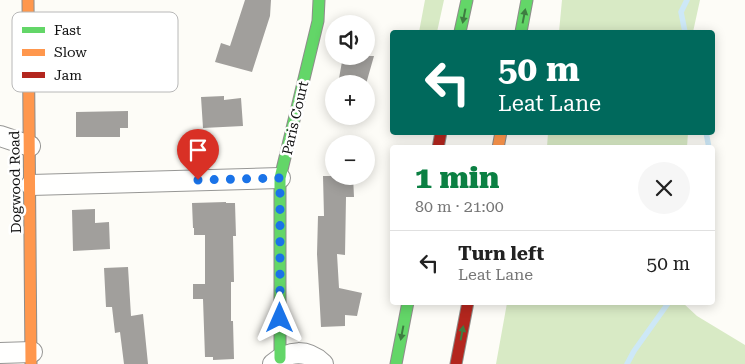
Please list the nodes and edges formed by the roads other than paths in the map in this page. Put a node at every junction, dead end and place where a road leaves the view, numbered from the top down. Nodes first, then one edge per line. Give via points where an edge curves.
1 (319, 0) edge
2 (467, 0) edge
3 (527, 0) edge
4 (460, 30) edge
5 (521, 30) edge
6 (29, 92) edge
7 (0, 136) edge
8 (0, 146) edge
9 (30, 146) junction
10 (280, 178) junction
11 (31, 185) junction
12 (407, 305) edge
13 (467, 305) edge
14 (0, 353) edge
15 (32, 358) edge
16 (277, 361) edge
17 (323, 364) edge
18 (396, 364) edge
19 (456, 364) edge

1 - 10 street, Paris Court via 318,21
2 -> 4 street
5 -> 3 street
6 - 9 street, Dogwood Road
7 - 9 street
8 - 9 street
9 - 11 street, Dogwood Road
10 - 11 street
10 - 16 street, Paris Court
11 - 15 street, Dogwood Road
12 -> 18 street
19 -> 13 street
14 - 15 street
16 - 17 street, Paris Court via 290,354 302,353

